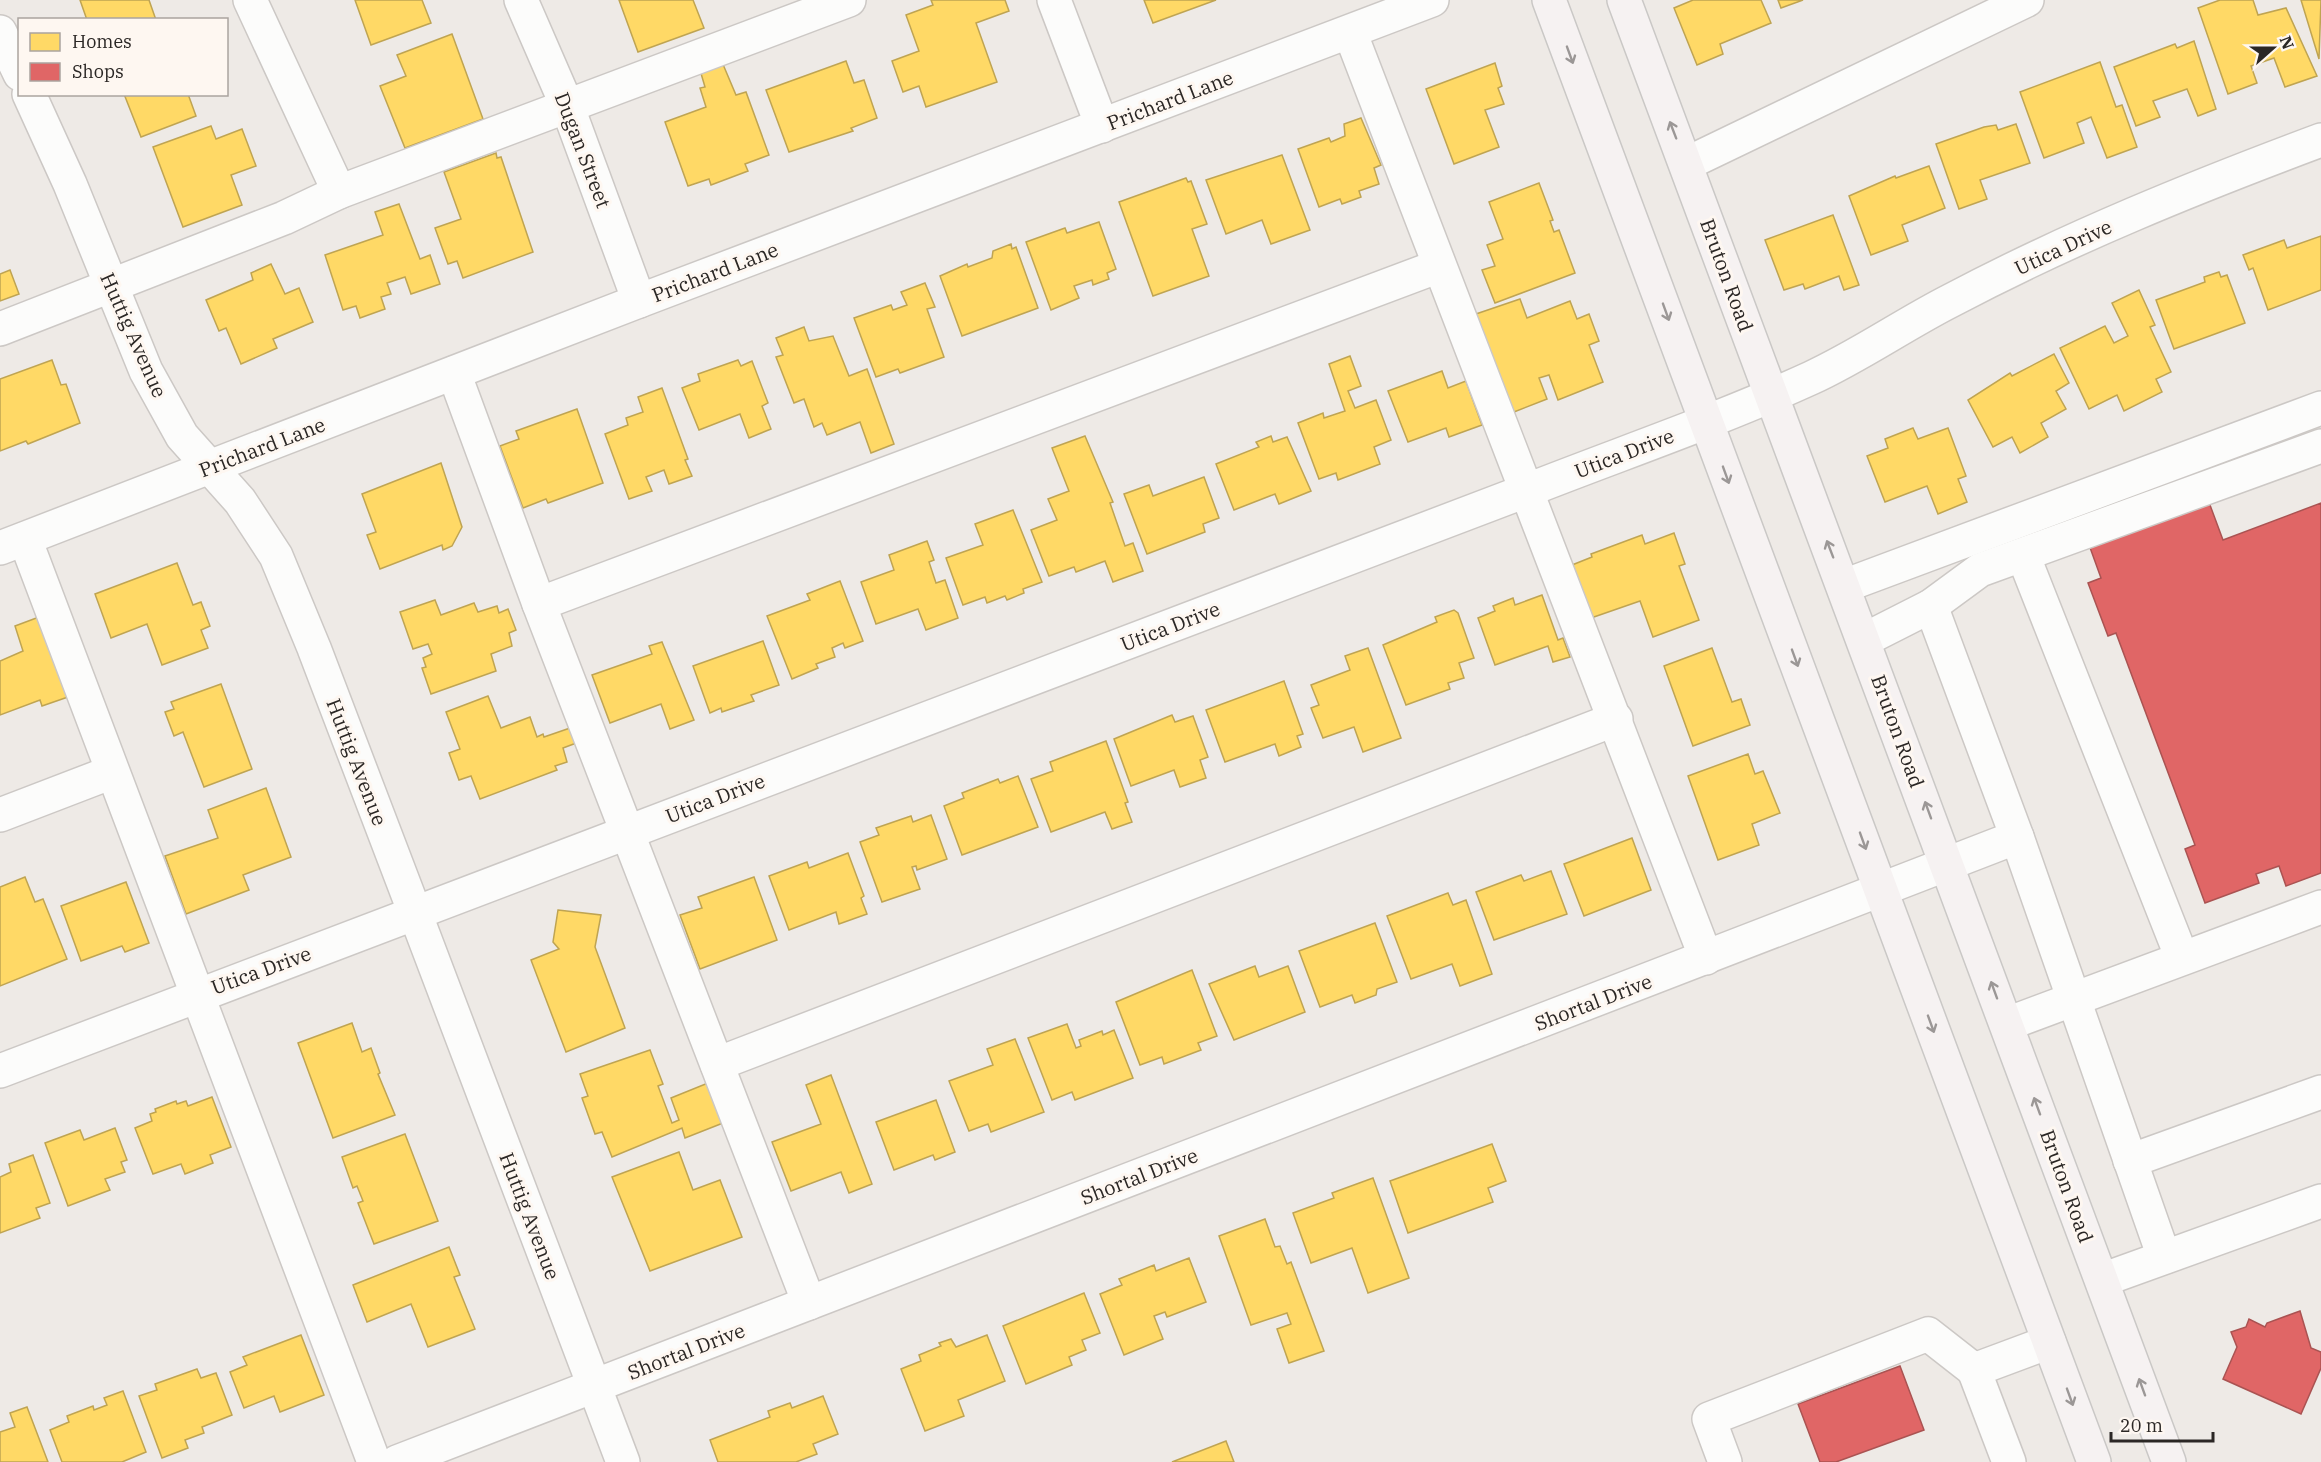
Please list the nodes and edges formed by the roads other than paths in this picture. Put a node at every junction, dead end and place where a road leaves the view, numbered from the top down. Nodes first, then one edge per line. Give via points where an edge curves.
1 (250, 0) edge
2 (522, 0) edge
3 (849, 0) edge
4 (1054, 0) edge
5 (1432, 0) edge
6 (1550, 0) edge
7 (1624, 0) edge
8 (2026, 0) edge
9 (792, 10) edge
10 (0, 32) edge
11 (1350, 32) junction
12 (18, 70) edge
13 (30, 96) edge
14 (568, 108) junction
15 (1102, 126) junction
16 (2321, 140) edge
17 (1686, 164) junction
18 (339, 192) junction
19 (1439, 266) junction
20 (111, 286) junction
21 (639, 301) junction
22 (0, 328) edge
23 (454, 373) junction
24 (1772, 394) junction
25 (2321, 408) edge
26 (1706, 420) junction
27 (2321, 446) edge
28 (212, 466) junction
29 (1528, 490) junction
30 (12, 543) edge
31 (2023, 555) junction
32 (1844, 586) junction
33 (539, 604) junction
34 (1931, 606) junction
35 (1864, 640) junction
36 (1616, 719) junction
37 (112, 772) junction
38 (0, 815) edge
39 (626, 831) junction
40 (2017, 837) junction
41 (1948, 865) junction
42 (1881, 891) junction
43 (2321, 907) edge
44 (416, 913) junction
45 (1706, 958) junction
46 (2182, 958) junction
47 (195, 995) junction
48 (2073, 999) junction
49 (2007, 1024) junction
50 (717, 1064) junction
51 (0, 1071) edge
52 (2321, 1092) edge
53 (2130, 1161) junction
54 (2321, 1201) edge
55 (2164, 1257) junction
56 (2102, 1281) junction
57 (809, 1303) junction
58 (2049, 1342) junction
59 (1974, 1370) junction
60 (594, 1386) junction
61 (374, 1462) edge
62 (397, 1462) edge
63 (623, 1462) edge
64 (1725, 1462) edge
65 (2009, 1462) edge
66 (2094, 1462) edge
67 (2169, 1462) edge

1 - 18 street
2 - 14 street, Dugan Street
3 - 9 street
4 - 15 street
5 - 11 street, Prichard Lane
6 -> 26 main road
17 -> 7 main road, Bruton Road
8 - 17 street
9 - 14 street
10 - 12 street
11 - 15 street, Prichard Lane
11 - 19 street
13 - 20 street, Huttig Avenue
14 - 18 street
14 - 21 street, Dugan Street
15 - 21 street, Prichard Lane
16 - 24 street, Utica Drive via 2214,180 2073,241 1950,301 1812,378
17 - 24 main road, Bruton Road
18 - 20 street via 285,218
19 - 29 street
19 - 33 street
20 - 22 street
20 - 28 street, Huttig Avenue via 146,371 183,436
21 - 23 street, Prichard Lane
23 - 28 street, Prichard Lane
23 - 33 street
24 - 26 street, Utica Drive
32 -> 24 main road, Bruton Road
25 - 32 street
26 - 29 street, Utica Drive
26 -> 42 main road
27 - 31 street
28 - 30 street, Prichard Lane
28 - 44 street, Huttig Avenue via 276,556
29 - 36 street
29 - 39 street, Utica Drive
30 - 37 street
31 - 34 street via 1980,570
31 - 46 street
32 - 35 main road, Bruton Road
33 - 39 street
34 - 35 street
34 - 40 street
41 -> 35 main road, Bruton Road
36 - 45 street
36 - 50 street
37 - 38 street
37 - 47 street
39 - 44 street, Utica Drive
39 - 50 street
40 - 41 street, Shortal Drive
40 - 48 street
41 - 42 street, Shortal Drive
49 -> 41 main road, Bruton Road
42 - 45 street, Shortal Drive
42 -> 58 main road
43 - 46 street
44 - 47 street, Utica Drive
44 - 60 street, Huttig Avenue
45 - 57 street, Shortal Drive
46 - 48 street
47 - 51 street, Utica Drive
47 - 61 street
48 - 49 street
48 - 53 street
56 -> 49 main road, Bruton Road
50 - 57 street
52 - 53 street
53 - 55 street
54 - 55 street
55 - 56 street
67 -> 56 main road, Bruton Road
57 - 60 street, Shortal Drive
58 - 59 street
58 -> 66 main road
59 - 64 street via 1928,1334 1708,1419
59 - 65 street
60 - 62 street, Shortal Drive
60 - 63 street, Huttig Avenue

